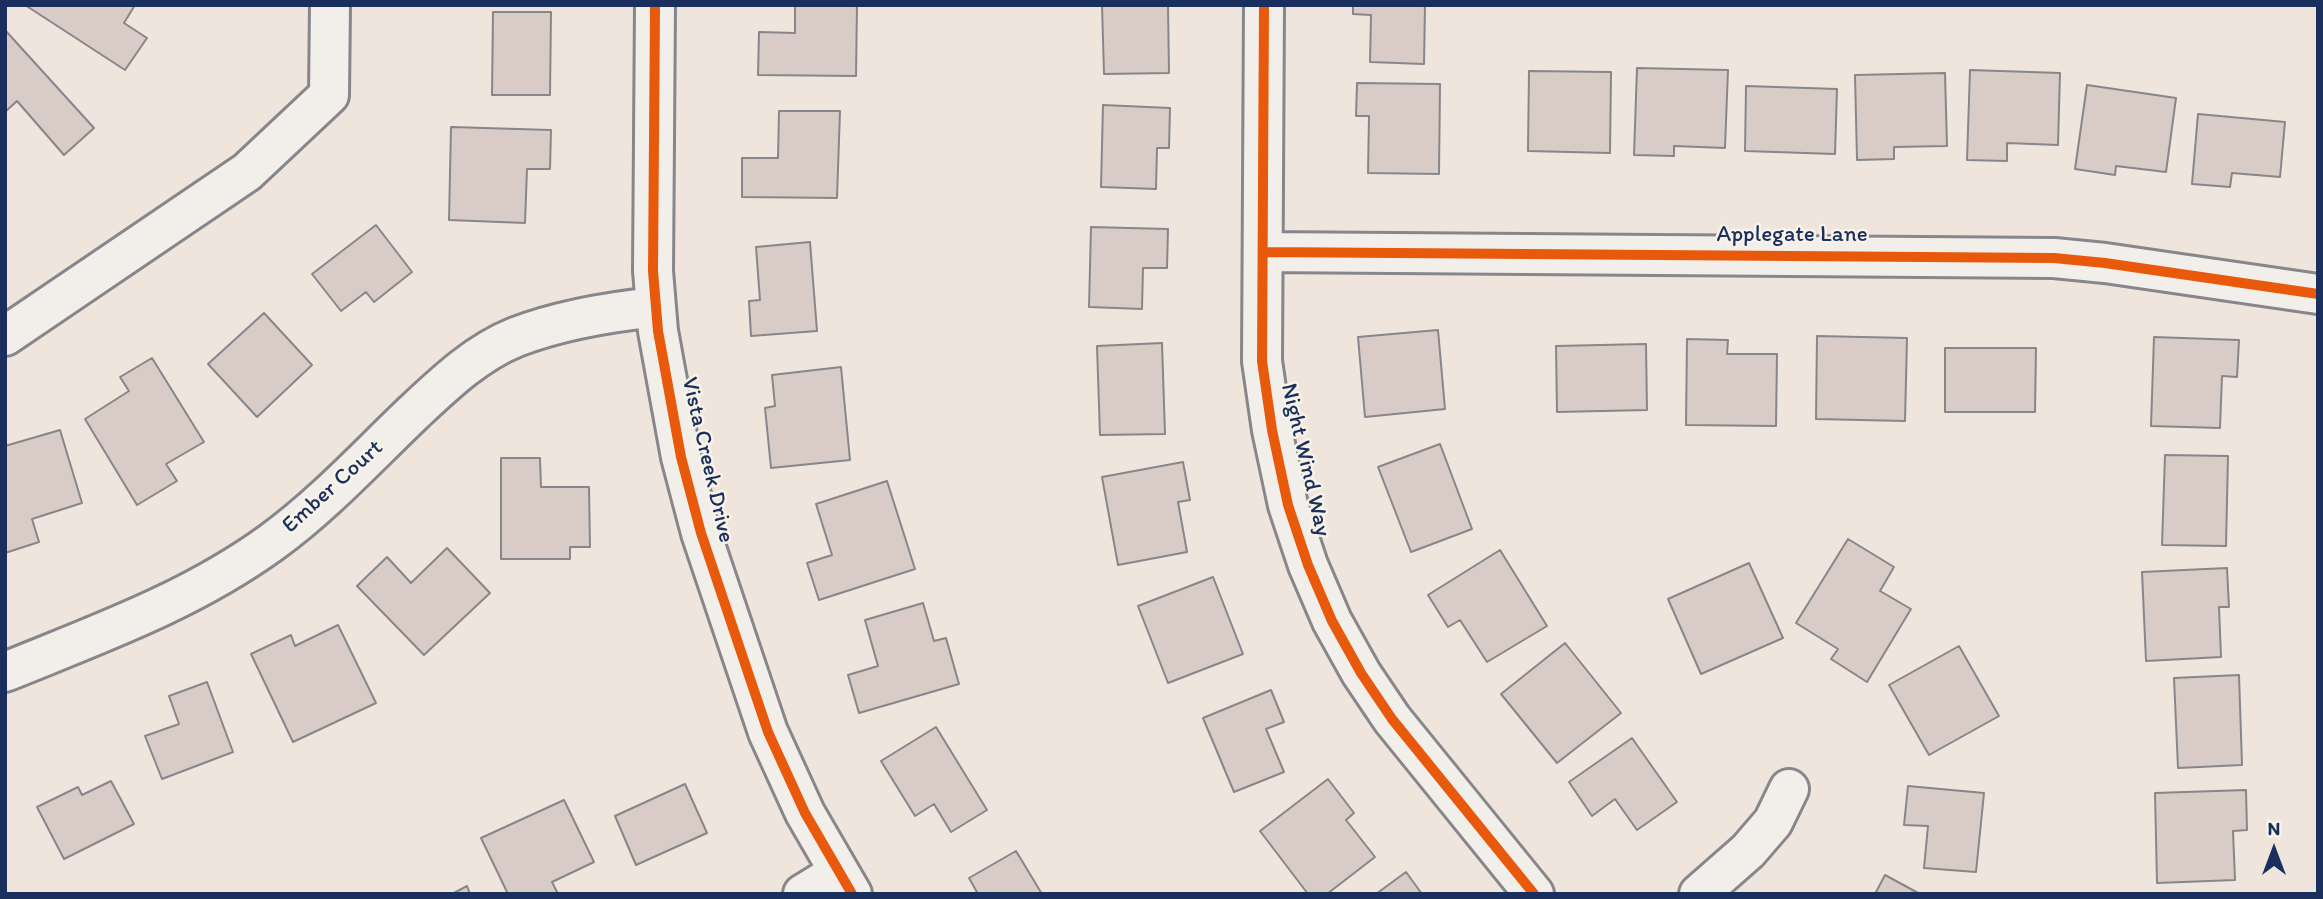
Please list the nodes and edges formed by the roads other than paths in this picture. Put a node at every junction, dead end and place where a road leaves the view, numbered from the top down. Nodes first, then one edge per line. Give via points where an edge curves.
1 (330, 5) edge
2 (655, 5) edge
3 (1264, 5) edge
4 (1264, 252) junction
5 (2318, 293) edge
6 (656, 307) junction
7 (5, 336) edge
8 (5, 672) edge
9 (1789, 789) dead end
10 (845, 883) edge
11 (803, 894) edge
12 (1534, 894) edge
13 (1699, 894) edge

1 - 7 street via 329,94 247,172
2 - 6 street, Vista Creek Drive
3 - 4 street, Night Wind Way
4 - 5 street, Applegate Lane via 2054,258
4 - 12 street, Night Wind Way via 1262,361 1288,505 1308,565 1332,621 1392,719
6 - 8 street, Ember Court via 555,325 488,351 439,388 302,518 248,558 164,606
6 - 10 street, Vista Creek Drive via 689,493 732,630 788,778
9 - 13 street via 1773,822 1757,841
10 - 11 street

